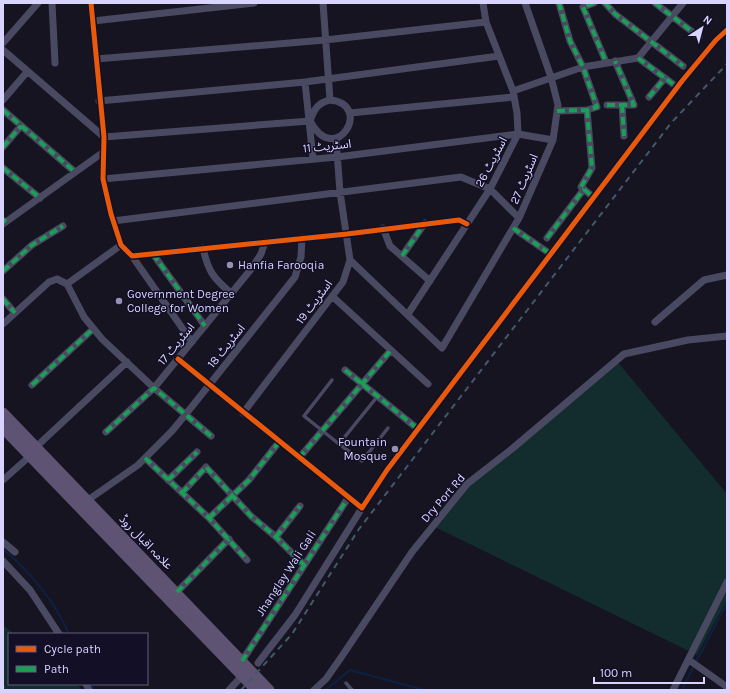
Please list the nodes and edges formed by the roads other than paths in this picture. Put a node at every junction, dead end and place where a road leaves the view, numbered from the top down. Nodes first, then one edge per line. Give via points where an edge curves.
1 (38, 3) edge
2 (52, 3) edge
3 (91, 3) edge
4 (254, 3) edge
5 (323, 3) edge
6 (483, 3) edge
7 (525, 3) edge
8 (559, 3) edge
9 (594, 3) edge
10 (605, 3) edge
11 (655, 3) edge
12 (683, 3) edge
13 (672, 16) junction
14 (93, 21) junction
15 (486, 22) junction
16 (727, 30) edge
17 (699, 37) dead end
18 (324, 40) junction
19 (651, 42) junction
20 (3, 43) edge
21 (3, 50) edge
22 (499, 56) junction
23 (638, 58) junction
24 (96, 59) junction
25 (615, 61) junction
26 (606, 62) junction
27 (55, 63) dead end
28 (683, 66) dead end
29 (583, 67) junction
30 (27, 72) junction
31 (551, 77) junction
32 (665, 78) junction
33 (328, 79) junction
34 (305, 82) junction
35 (673, 84) dead end
36 (513, 94) junction
37 (649, 97) dead end
38 (3, 100) edge
39 (330, 100) junction
40 (99, 101) junction
41 (607, 105) dead end
42 (622, 105) junction
43 (3, 110) edge
44 (588, 110) junction
45 (557, 111) junction
46 (350, 113) junction
47 (310, 122) junction
48 (21, 126) junction
49 (518, 134) junction
50 (624, 136) dead end
51 (104, 137) junction
52 (336, 138) junction
53 (553, 140) junction
54 (3, 147) edge
55 (102, 153) junction
56 (337, 156) junction
57 (313, 159) junction
58 (3, 168) edge
59 (76, 172) junction
60 (103, 179) junction
61 (490, 189) junction
62 (584, 189) junction
63 (340, 192) junction
64 (592, 196) dead end
65 (40, 198) junction
66 (519, 218) junction
67 (4, 221) edge
68 (113, 221) junction
69 (425, 223) junction
70 (467, 224) junction
71 (63, 226) dead end
72 (383, 228) junction
73 (513, 228) junction
74 (347, 234) junction
75 (302, 238) junction
76 (547, 238) dead end
77 (265, 242) junction
78 (121, 245) junction
79 (202, 248) junction
80 (549, 253) dead end
81 (153, 254) junction
82 (132, 256) junction
83 (402, 256) junction
84 (350, 260) junction
85 (3, 271) edge
86 (727, 275) edge
87 (430, 282) junction
88 (67, 284) junction
89 (231, 293) junction
90 (332, 296) junction
91 (3, 299) edge
92 (16, 312) junction
93 (408, 314) junction
94 (655, 322) dead end
95 (3, 324) edge
96 (205, 326) junction
97 (93, 329) junction
98 (727, 336) edge
99 (192, 342) junction
100 (391, 350) junction
101 (178, 359) junction
102 (127, 362) junction
103 (345, 370) dead end
104 (332, 380) dead end
105 (209, 384) junction
106 (362, 384) junction
107 (428, 384) dead end
108 (32, 385) dead end
109 (154, 388) junction
110 (377, 397) junction
111 (3, 413) edge
112 (243, 413) junction
113 (186, 414) junction
114 (3, 428) edge
115 (388, 428) dead end
116 (418, 429) junction
117 (322, 431) junction
118 (106, 432) dead end
119 (211, 436) dead end
120 (279, 442) junction
121 (339, 444) junction
122 (33, 451) junction
123 (197, 452) dead end
124 (145, 458) junction
125 (299, 458) junction
126 (3, 480) edge
127 (168, 480) junction
128 (182, 493) junction
129 (232, 497) junction
130 (348, 498) junction
131 (88, 500) junction
132 (300, 506) dead end
133 (362, 508) junction
134 (209, 518) junction
135 (106, 527) junction
136 (276, 537) junction
137 (229, 539) junction
138 (3, 542) edge
139 (15, 552) dead end
140 (248, 560) dead end
141 (3, 562) edge
142 (304, 565) junction
143 (727, 582) edge
144 (177, 592) junction
145 (58, 633) edge
146 (242, 661) junction
147 (258, 663) dead end
148 (693, 663) junction
149 (242, 676) junction
150 (346, 683) dead end
151 (727, 687) edge
152 (229, 690) edge
153 (256, 690) edge
154 (269, 690) edge
155 (314, 690) edge
156 (352, 690) edge
157 (673, 690) edge

1 - 20 street
2 - 27 street
3 - 14 street
4 - 14 street
5 - 18 street
6 - 15 street, اسٹریٹ 26
7 - 31 street, اسٹریٹ 27
8 - 29 street via 570,41
9 - 26 street via 583,7
10 - 19 street
11 - 13 street
12 - 13 street
13 - 17 street
13 - 19 street
14 - 24 street
15 - 18 street
15 - 22 street, اسٹریٹ 26
16 - 116 street via 682,81
18 - 24 street
18 - 33 street
19 - 23 street
19 - 28 street
21 - 30 street
22 - 33 street
22 - 36 street, اسٹریٹ 26
23 - 25 street
23 - 32 street
24 - 40 street
25 - 26 street
25 - 42 street via 634,105
26 - 29 street
29 - 31 street
29 - 44 street via 597,106
30 - 38 street
30 - 51 street
31 - 36 street
31 - 45 street, اسٹریٹ 27 via 558,105
32 - 35 street
32 - 37 street
33 - 34 street
33 - 39 street
34 - 40 street
34 - 47 street
36 - 46 street
36 - 49 street, اسٹریٹ 26 via 518,113
39 - 46 street via 342,103
39 - 47 street via 318,104
40 - 51 street
41 - 42 street
42 - 50 street
43 - 48 street
44 - 45 street
44 - 62 street via 592,168 581,187
45 - 53 street, اسٹریٹ 27
46 - 52 street via 350,126 342,136
47 - 51 street
47 - 52 street via 323,137
47 - 57 street
48 - 54 street
48 - 59 street
49 - 53 street, اسٹریٹ 11
49 - 56 street, اسٹریٹ 11
49 - 61 street, اسٹریٹ 26
51 - 55 street
52 - 56 street, اسٹریٹ 19
53 - 66 street, اسٹریٹ 27
55 - 59 street
55 - 60 street
56 - 57 street, اسٹریٹ 11
56 - 63 street, اسٹریٹ 19
57 - 60 street, اسٹریٹ 11
58 - 65 street
59 - 65 street
60 - 68 street
61 - 63 street via 461,177
61 - 66 street
61 - 70 street, اسٹریٹ 26
62 - 64 street
62 - 76 street
63 - 68 street
63 - 74 street, اسٹریٹ 19
65 - 67 street
66 - 73 street, اسٹریٹ 27
68 - 78 street
69 - 70 street via 459,220
69 - 72 street
69 - 83 street
70 - 87 street, اسٹریٹ 26
71 - 85 street via 32,245
72 - 74 street
72 - 83 street via 390,246
73 - 80 street
73 - 93 street, اسٹریٹ 27 via 442,348
74 - 75 street
74 - 84 street, اسٹریٹ 19
75 - 77 street
75 - 105 street, اسٹریٹ 18 via 302,257 295,277
77 - 79 street
77 - 89 street, اسٹریٹ 17 via 256,261
78 - 82 street
78 - 88 street
79 - 81 street
79 - 89 street via 210,273
81 - 82 street
81 - 96 street
82 - 99 street
83 - 87 street
84 - 90 street, اسٹریٹ 19 via 343,282
84 - 93 street
86 - 94 street via 704,280
87 - 93 street, اسٹریٹ 26
88 - 92 street via 57,278 49,282
88 - 97 street
89 - 96 street, اسٹریٹ 17
90 - 100 street
90 - 112 street, اسٹریٹ 19
91 - 92 street
92 - 95 street
96 - 99 street, اسٹریٹ 17
97 - 102 street
97 - 108 street
98 - 155 street, Dry Port Rd via 688,340 624,354 467,484 412,552 340,660
99 - 101 street, اسٹریٹ 17
100 - 106 street
100 - 107 street
101 - 105 street
101 - 109 street, اسٹریٹ 17
102 - 109 street
102 - 122 street
103 - 106 street
104 - 117 lane via 304,416
105 - 112 street
105 - 113 street, اسٹریٹ 18
106 - 110 street
106 - 117 street
109 - 113 street
109 - 118 street, اسٹریٹ 17
110 - 116 street
110 - 121 lane
111 - 122 main road, علامہ اقبال روڈ
112 - 120 street
113 - 119 street
113 - 124 street, اسٹریٹ 18
114 - 122 main road, علامہ اقبال روڈ
115 - 121 lane via 362,461
116 - 133 street
117 - 121 lane
117 - 125 street
120 - 125 street
120 - 129 street
122 - 126 street
122 - 131 main road, علامہ اقبال روڈ
122 - 135 main road, علامہ اقبال روڈ
123 - 127 street
124 - 127 street
124 - 131 street, اسٹریٹ 18
125 - 130 street
127 - 128 street
128 - 129 street via 206,467
128 - 134 street
129 - 134 street
129 - 136 street
130 - 133 street
130 - 142 street, Jhanglay Wali Gali
131 - 135 main road, علامہ اقبال روڈ
132 - 136 street
133 - 147 street via 318,581
134 - 137 street
135 - 144 main road, علامہ اقبال روڈ
135 - 149 main road, علامہ اقبال روڈ
136 - 142 street
137 - 140 street
137 - 144 street
138 - 139 street
141 - 145 street via 30,590
142 - 146 street, Jhanglay Wali Gali
143 - 148 street
144 - 146 main road, علامہ اقبال روڈ
146 - 154 main road, علامہ اقبال روڈ
148 - 151 street
148 - 157 street
149 - 152 street
149 - 153 main road, علامہ اقبال روڈ
150 - 156 lane

